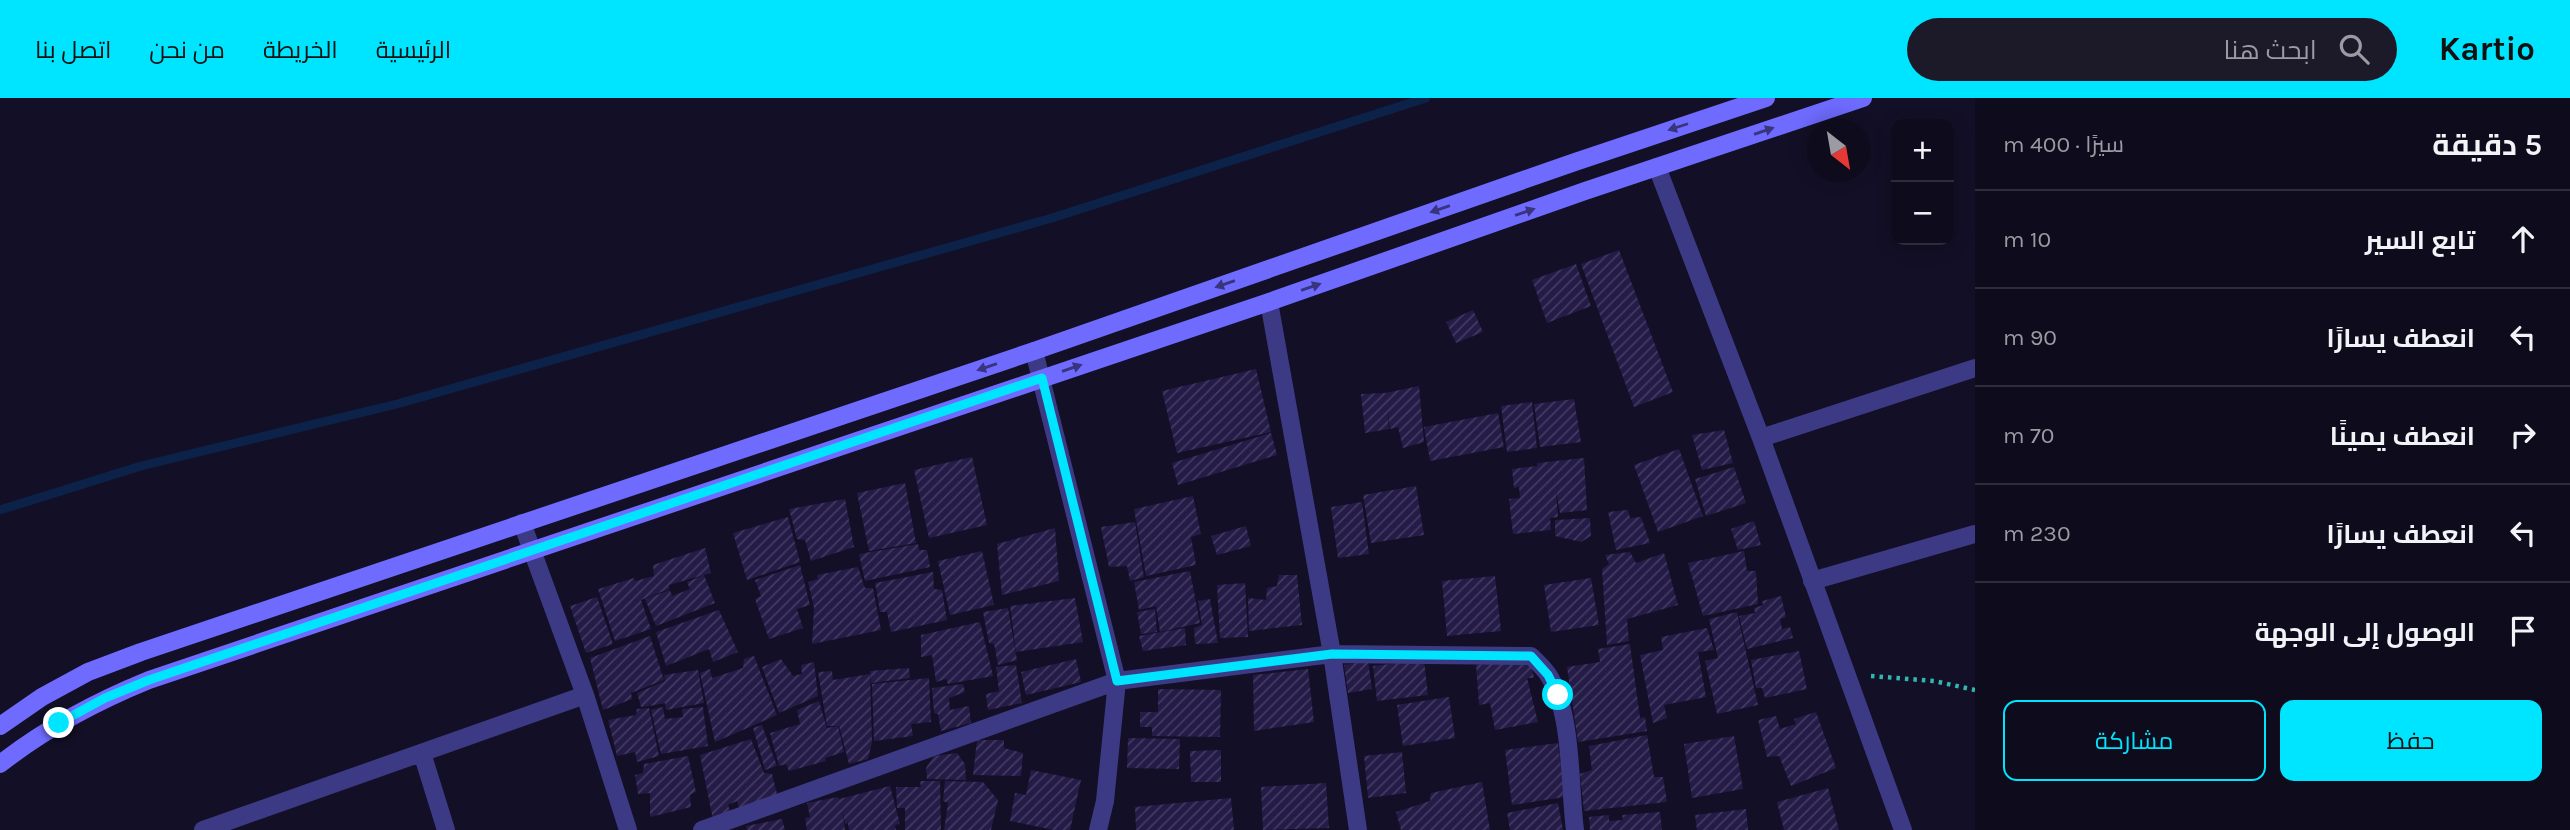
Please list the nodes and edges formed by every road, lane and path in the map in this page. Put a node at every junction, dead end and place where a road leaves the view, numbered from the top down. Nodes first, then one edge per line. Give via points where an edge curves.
1 (1766, 98) edge
2 (1863, 98) edge
3 (1722, 105) edge
4 (1731, 142) junction
5 (1617, 148) junction
6 (1657, 167) junction
7 (1626, 177) junction
8 (1269, 302) junction
9 (1034, 351) junction
10 (1975, 368) edge
11 (1042, 378) junction
12 (1762, 438) junction
13 (522, 523) junction
14 (1975, 534) edge
15 (532, 551) junction
16 (1812, 581) junction
17 (1332, 654) junction
18 (1846, 674) junction
19 (1117, 681) junction
20 (1975, 690) edge
21 (585, 695) junction
22 (0, 726) edge
23 (422, 753) junction
24 (0, 764) edge
25 (1105, 801) junction
26 (203, 830) edge
27 (446, 830) edge
28 (628, 830) edge
29 (702, 830) edge
30 (1098, 830) edge
31 (1111, 830) edge
32 (1358, 830) edge
33 (1575, 830) edge
34 (1903, 830) edge

1 - 3 street
4 -> 2 street
3 - 4 street
3 -> 5 street
4 - 6 street
5 - 7 street
5 -> 9 street
6 - 7 street
6 - 12 street
8 -> 7 street
11 -> 8 street
8 - 17 street
9 - 11 street
9 -> 13 street
10 - 12 street
11 - 15 street
11 - 19 street
12 - 16 street
13 - 15 street
13 - 22 street via 88,671
14 - 16 street
15 - 21 street
15 - 24 street via 149,680 59,723
16 - 18 street
17 - 19 street
17 - 32 street
17 - 33 street via 1531,656 1558,695
18 - 20 path via 1934,681
18 - 34 street
19 - 25 street
19 - 29 street
21 - 23 street
21 - 28 street
23 - 26 street
23 - 27 street
25 - 30 street
25 - 31 street

